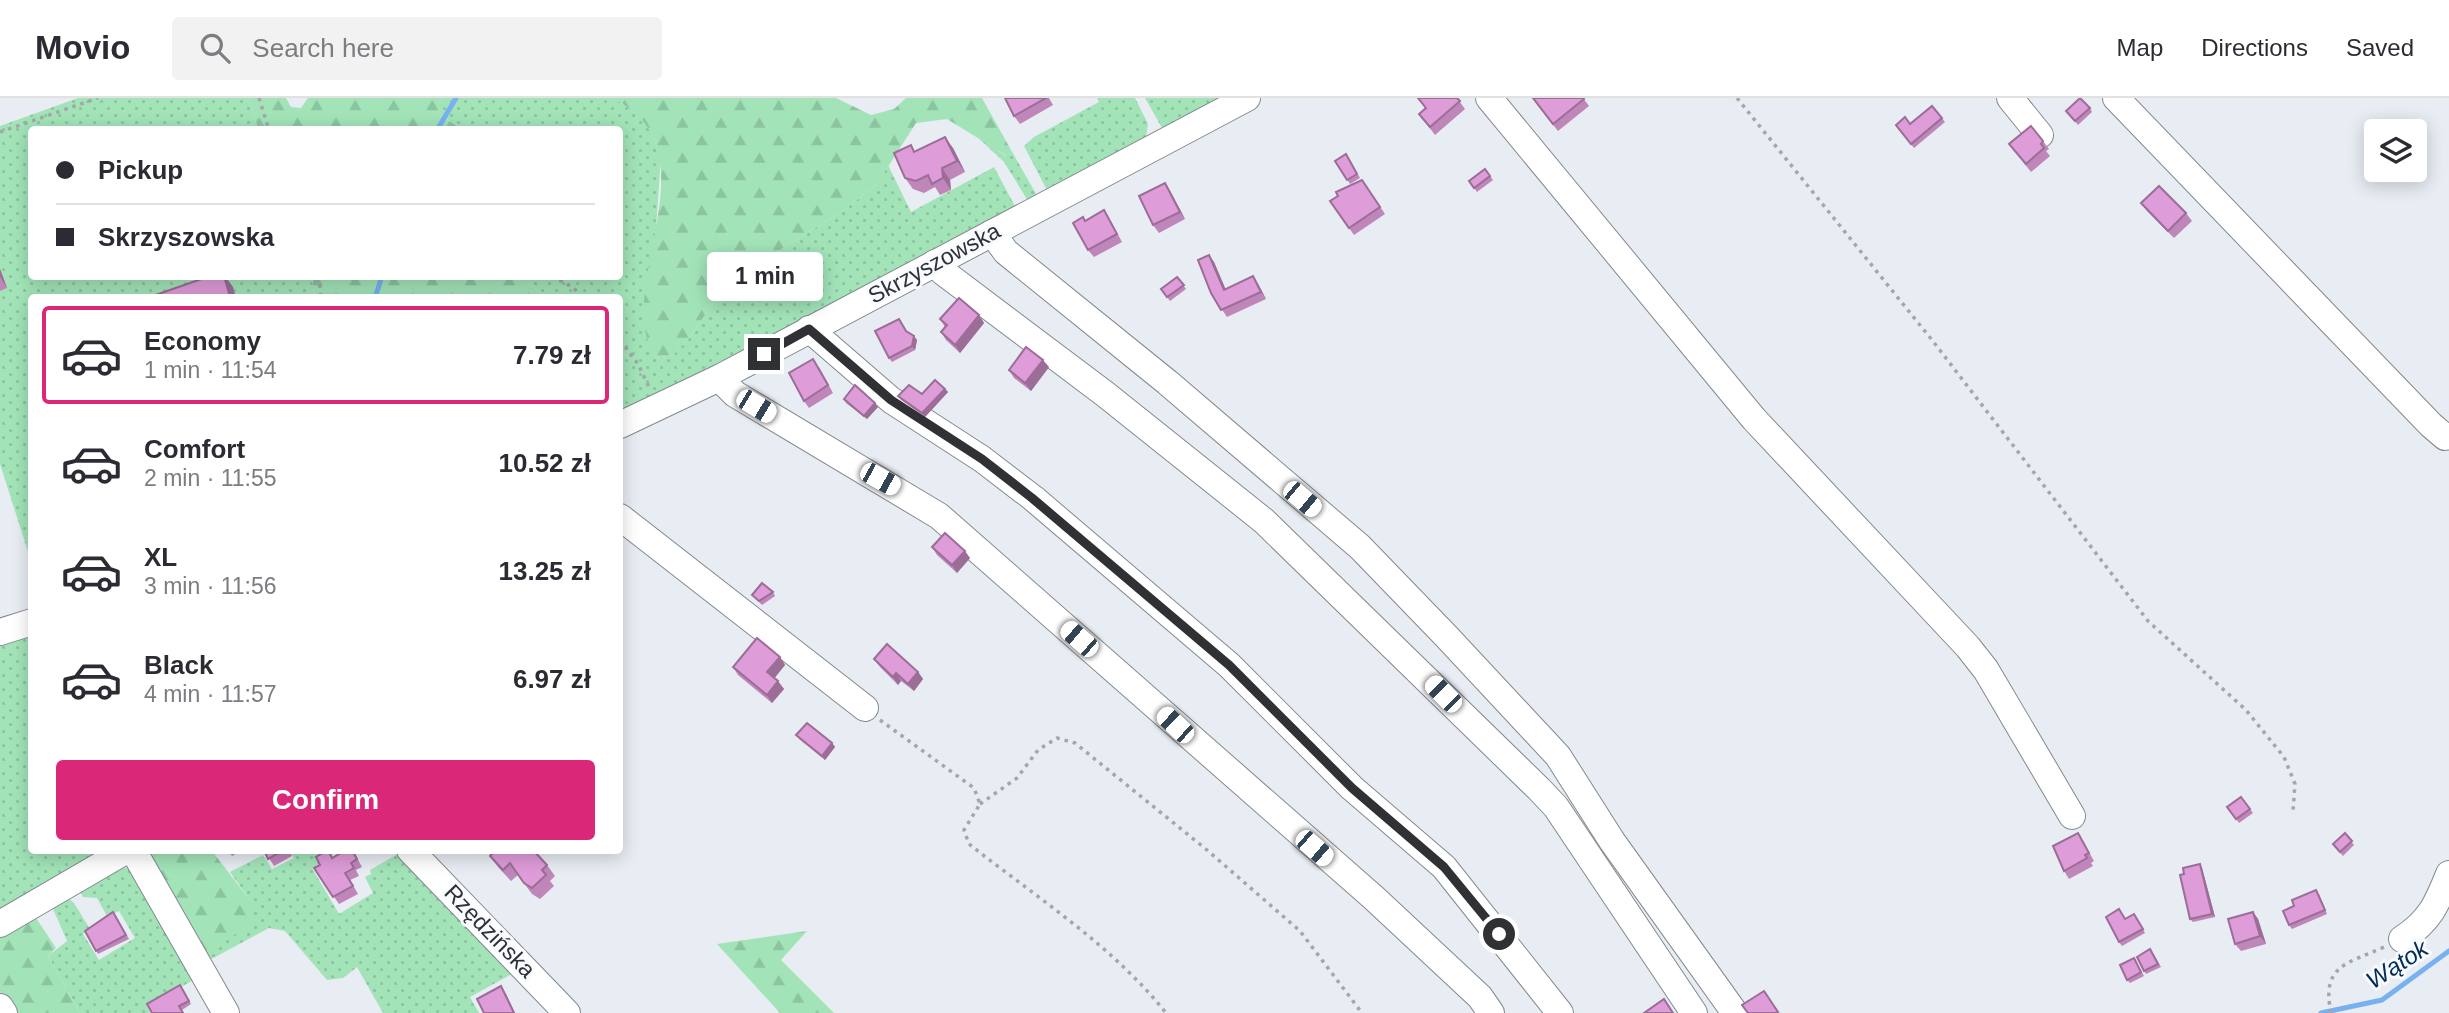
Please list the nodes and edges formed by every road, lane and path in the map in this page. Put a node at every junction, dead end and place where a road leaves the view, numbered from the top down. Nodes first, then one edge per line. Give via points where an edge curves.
1 (98, 98) edge
2 (259, 98) edge
3 (1247, 98) edge
4 (1489, 98) edge
5 (1737, 98) edge
6 (2010, 98) edge
7 (2116, 98) edge
8 (268, 126) edge
9 (0, 132) edge
10 (2040, 135) edge
11 (992, 233) junction
12 (935, 263) junction
13 (559, 280) edge
14 (579, 294) edge
15 (809, 329) junction
16 (623, 344) edge
17 (719, 378) junction
18 (657, 409) junction
19 (623, 424) edge
20 (2449, 436) edge
21 (623, 519) edge
22 (28, 623) edge
23 (0, 632) edge
24 (865, 708) joint
25 (980, 804) junction
26 (2293, 811) dead end
27 (2072, 816) dead end
28 (120, 854) edge
29 (135, 854) edge
30 (414, 854) edge
31 (2449, 874) edge
32 (0, 924) edge
33 (2402, 939) joint
34 (0, 1007) edge
35 (4, 1013) edge
36 (226, 1013) edge
37 (567, 1013) edge
38 (1166, 1013) edge
39 (1362, 1013) edge
40 (1491, 1013) edge
41 (1560, 1013) edge
42 (1694, 1013) edge
43 (1735, 1013) edge
44 (2331, 1013) edge

1 - 9 path
2 - 8 path
3 - 11 street, Skrzyszowska
4 - 27 street via 1754,419 1968,647
5 - 26 path via 1933,340 2148,621 2246,710 2284,757 2295,784
6 - 10 street
7 - 20 street via 2431,425
11 - 12 street, Skrzyszowska
11 - 43 street via 1006,252 1360,547 1447,637 1558,757
12 - 15 street, Skrzyszowska
12 - 42 street via 1264,521 1520,769 1556,807
13 - 14 path
15 - 17 street, Skrzyszowska
15 - 41 street via 891,400 1032,498 1229,665 1352,788 1444,867
16 - 18 path via 638,364
17 - 18 street, Skrzyszowska
17 - 40 street via 735,394 939,516 1374,898 1480,997
18 - 19 street, Skrzyszowska
21 - 24 street
22 - 23 street
24 - 25 path via 974,788
25 - 38 path via 964,830 969,844 1110,956
25 - 39 path via 1017,778 1038,750 1057,738 1075,743 1300,931
28 - 32 street
29 - 36 street
30 - 37 street, Rzędzińska
31 - 33 street via 2422,926
33 - 44 path via 2341,967 2327,986
34 - 35 street

